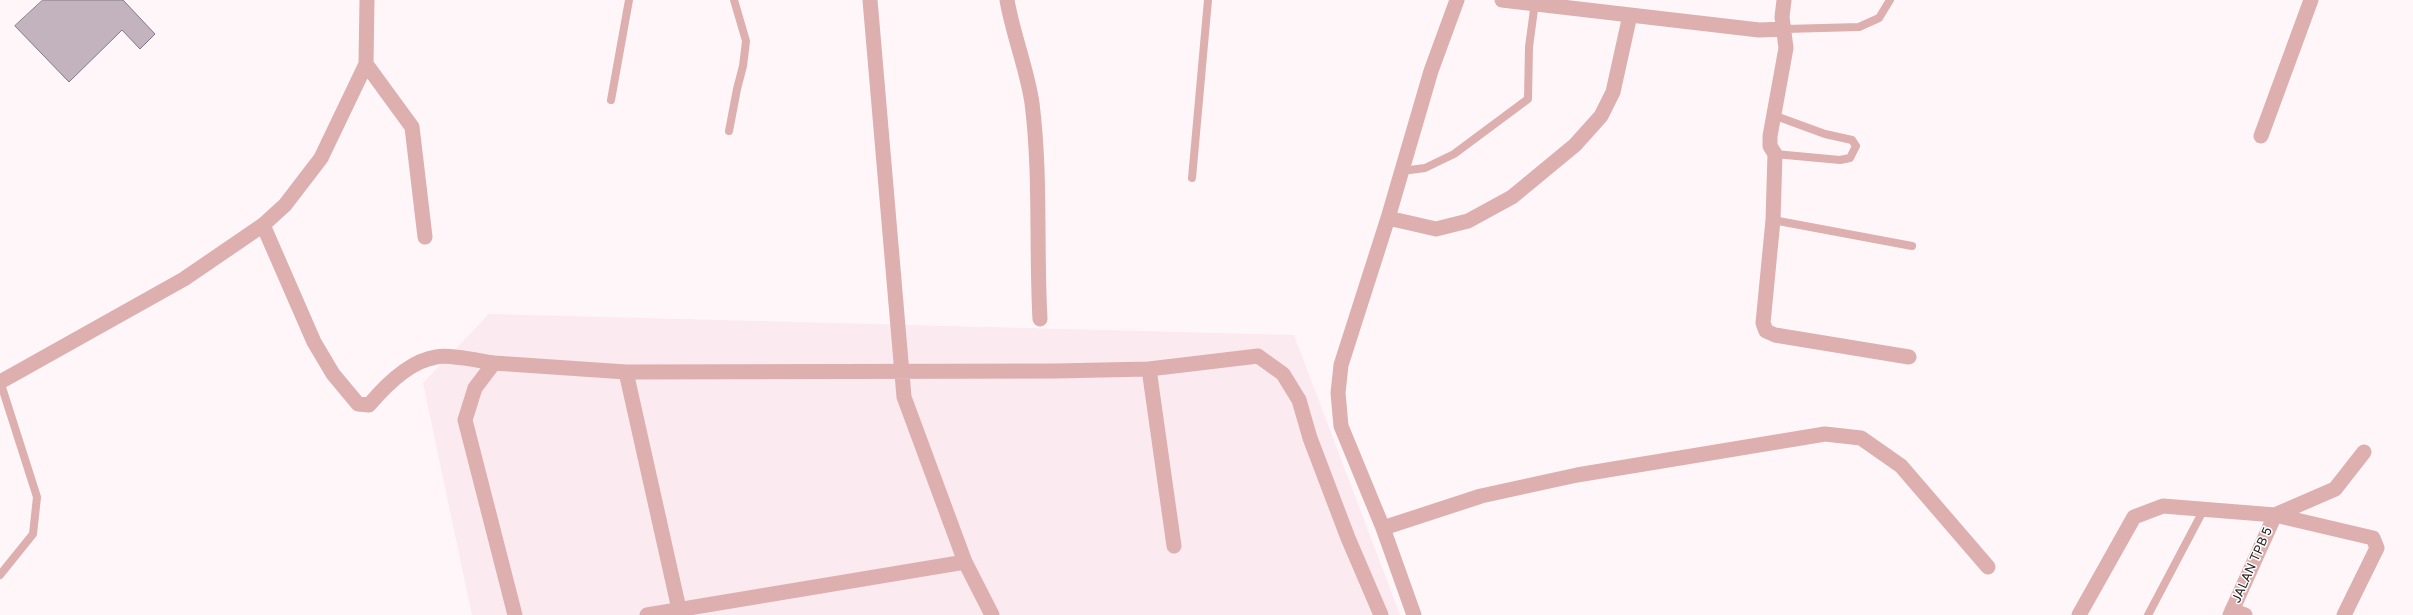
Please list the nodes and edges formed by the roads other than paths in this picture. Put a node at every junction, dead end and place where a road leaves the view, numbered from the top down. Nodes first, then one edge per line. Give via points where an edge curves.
1 (367, 0) edge
2 (629, 0) edge
3 (734, 0) edge
4 (870, 0) edge
5 (1007, 0) edge
6 (1208, 0) edge
7 (1457, 0) edge
8 (1502, 0) edge
9 (1784, 0) edge
10 (1890, 0) edge
11 (2311, 0) edge
12 (1529, 1) edge
13 (1609, 6) edge
14 (1630, 15) junction
15 (1785, 29) junction
16 (366, 64) junction
17 (611, 100) dead end
18 (1773, 115) junction
19 (729, 131) dead end
20 (2261, 136) dead end
21 (1775, 154) junction
22 (1402, 172) junction
23 (1192, 178) dead end
24 (1388, 218) junction
25 (1773, 220) junction
26 (263, 225) junction
27 (425, 237) dead end
28 (1912, 246) dead end
29 (1040, 319) dead end
30 (1909, 357) dead end
31 (494, 363) junction
32 (1148, 369) junction
33 (902, 370) junction
34 (626, 372) junction
35 (0, 381) edge
36 (2364, 452) dead end
37 (2204, 509) junction
38 (2275, 515) junction
39 (1383, 528) junction
40 (1174, 546) dead end
41 (965, 562) junction
42 (1988, 567) dead end
43 (0, 575) edge
44 (681, 612) edge
45 (2236, 613) edge
46 (515, 615) edge
47 (647, 615) edge
48 (992, 615) edge
49 (1381, 615) edge
50 (1414, 615) edge
51 (2079, 615) edge
52 (2148, 615) edge
53 (2344, 615) edge

1 - 16 street
2 - 17 lane
3 - 19 lane via 746,41 744,66 736,89
4 - 33 street
5 - 29 street via 1032,103
6 - 23 lane
7 - 22 street via 1432,71
8 - 12 street
9 - 15 street via 1782,17
10 - 15 lane via 1879,18 1860,27
11 - 20 street
12 - 13 street
12 - 22 lane via 1528,99 1454,154 1425,168
13 - 14 street
14 - 15 street via 1759,30
14 - 24 street via 1613,92 1600,116 1575,145 1512,197 1468,221 1436,229
15 - 18 street via 1786,48
16 - 26 street via 321,158 285,205
16 - 27 street via 412,127
18 - 21 street via 1770,146
18 - 21 lane via 1825,134 1852,140 1856,146 1850,158 1840,160
21 - 25 street
22 - 24 street
24 - 39 street via 1341,365 1338,393 1341,426
25 - 28 lane
25 - 30 street via 1763,323 1766,331 1775,335
26 - 31 street via 314,342 333,374 358,404 369,405 394,380 416,364 436,356
26 - 35 street via 184,279
31 - 34 street
31 - 46 street via 475,388 465,420
32 - 33 street via 1055,372
32 - 40 street
32 - 49 street via 1258,356 1283,374 1299,400 1321,466
33 - 34 street
33 - 41 street via 904,397
34 - 44 street
35 - 43 lane via 37,497 33,534
36 - 38 street via 2335,489
37 - 38 street
37 - 51 street via 2163,506 2134,517
37 - 52 lane
38 - 45 street, JALAN TPB 5
38 - 53 street via 2373,538 2377,548
39 - 42 street via 1481,496 1577,474 1825,434 1861,438 1901,466
39 - 50 street
41 - 44 street
41 - 48 street
44 - 47 street

